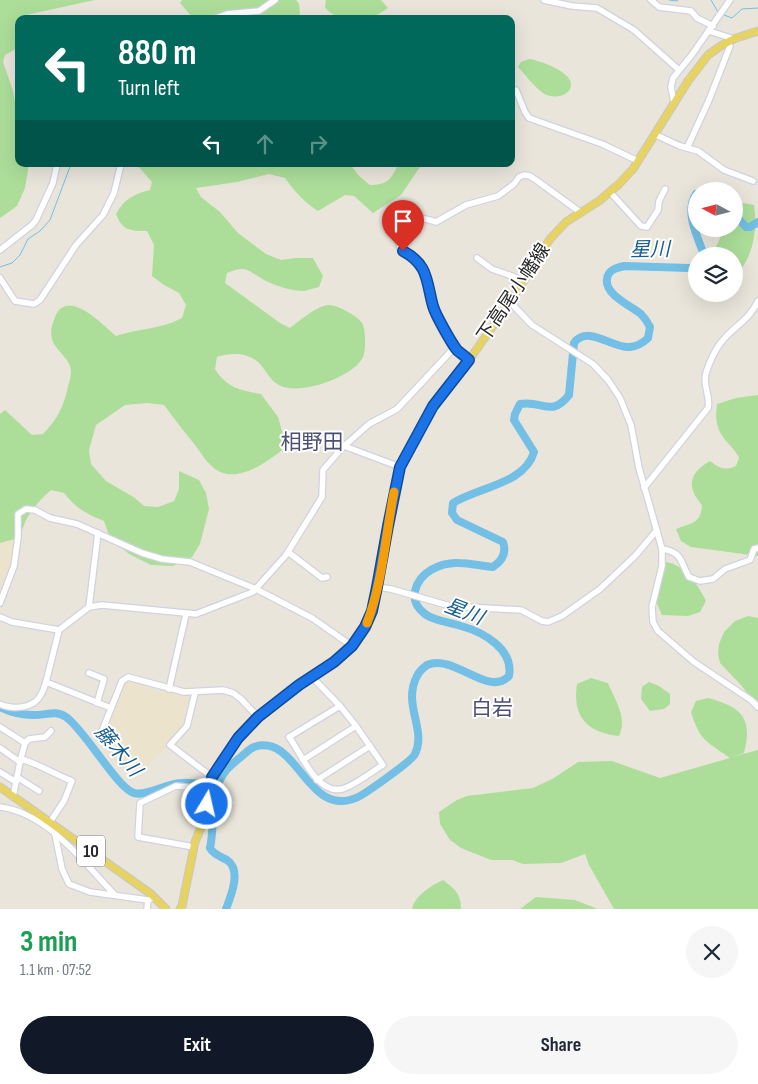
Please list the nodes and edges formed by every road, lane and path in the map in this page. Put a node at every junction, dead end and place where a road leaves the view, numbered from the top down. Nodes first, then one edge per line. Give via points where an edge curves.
1 (275, 0) edge
2 (544, 0) edge
3 (651, 0) edge
4 (730, 0) edge
5 (224, 15) edge
6 (711, 29) junction
7 (758, 31) edge
8 (731, 41) junction
9 (679, 70) junction
10 (516, 90) dead end
11 (674, 103) junction
12 (656, 135) junction
13 (687, 148) junction
14 (638, 162) junction
15 (56, 167) edge
16 (120, 167) edge
17 (753, 181) dead end
18 (665, 189) dead end
19 (610, 192) junction
20 (580, 212) junction
21 (0, 250) edge
22 (477, 258) dead end
23 (0, 278) edge
24 (523, 280) junction
25 (758, 301) edge
26 (510, 302) junction
27 (455, 347) junction
28 (469, 360) junction
29 (344, 446) junction
30 (400, 467) junction
31 (644, 488) junction
32 (657, 530) junction
33 (98, 533) junction
34 (758, 548) edge
35 (662, 549) junction
36 (288, 552) junction
37 (326, 577) dead end
38 (377, 587) junction
39 (256, 589) junction
40 (0, 603) edge
41 (89, 607) junction
42 (186, 614) junction
43 (0, 617) edge
44 (59, 630) junction
45 (352, 646) junction
46 (89, 674) dead end
47 (312, 677) junction
48 (46, 682) junction
49 (169, 689) junction
50 (195, 693) junction
51 (97, 703) junction
52 (0, 704) edge
53 (340, 706) junction
54 (758, 707) edge
55 (111, 708) junction
56 (258, 717) junction
57 (356, 726) junction
58 (0, 727) edge
59 (51, 730) dead end
60 (100, 736) dead end
61 (25, 743) junction
62 (370, 746) junction
63 (0, 748) edge
64 (20, 760) junction
65 (303, 760) junction
66 (0, 772) edge
67 (16, 780) junction
68 (317, 780) junction
69 (210, 784) junction
70 (0, 787) edge
71 (39, 791) dead end
72 (13, 796) junction
73 (0, 807) edge
74 (50, 822) junction
75 (56, 830) junction
76 (194, 847) junction
77 (115, 895) junction
78 (152, 899) junction
79 (147, 909) edge
80 (166, 909) edge
81 (180, 909) edge

1 - 5 street via 259,12
2 - 9 street via 597,8 611,15 634,30
3 - 6 street via 659,7 691,11
4 - 6 street
6 - 8 street
6 - 9 street
7 - 8 main road, 下高尾小幡線
8 - 11 main road, 下高尾小幡線 via 714,50 703,61
8 - 13 street
9 - 11 street via 671,87
10 - 14 street via 529,118 602,144
11 - 12 main road, 下高尾小幡線
12 - 13 street
12 - 14 main road, 下高尾小幡線
13 - 17 street via 698,151 724,170
14 - 19 main road, 下高尾小幡線
15 - 21 street via 36,220
16 - 23 street via 114,192 103,215 76,245 40,300 34,304 15,301
18 - 19 street via 658,210 646,227 641,226
19 - 20 main road, 下高尾小幡線
20 - 24 main road, 下高尾小幡線 via 550,239
20 - 27 street via 524,175 498,196 466,204 436,222 418,218 406,225 399,246 423,270 433,307
22 - 24 street via 492,268
24 - 26 main road, 下高尾小幡線
25 - 31 street via 750,316 724,339 706,372 708,408
26 - 28 main road, 下高尾小幡線
26 - 31 street via 532,325 593,364 608,380 631,425
27 - 28 street
27 - 29 street via 398,409 369,424
28 - 30 main road, 下高尾小幡線 via 433,406
29 - 30 street
29 - 36 street via 323,470 322,497
30 - 38 main road, 下高尾小幡線
31 - 32 street
32 - 35 street
32 - 38 street via 600,589 548,622 521,610 450,606
33 - 39 street via 142,553 190,562
33 - 40 street via 35,510 21,512 14,566
33 - 41 street
34 - 35 street via 754,549 747,562 704,582 689,577 679,556 672,550
35 - 54 street via 662,566 652,615 658,631 694,662
36 - 37 street via 322,578
36 - 39 street
38 - 45 main road, 下高尾小幡線 via 372,611
39 - 42 street via 196,614
39 - 45 street via 312,618
41 - 42 street via 102,605
41 - 44 street
42 - 49 street
43 - 44 street
44 - 48 street
45 - 47 main road, 下高尾小幡線
46 - 51 street via 104,679
47 - 53 street
47 - 56 main road, 下高尾小幡線
48 - 51 street
48 - 52 street via 36,701 20,708
49 - 50 street
49 - 55 street via 126,678
50 - 56 street via 223,690 241,699
50 - 69 street via 186,726 170,745
51 - 55 street
53 - 57 street
53 - 65 street via 290,737
55 - 60 street
56 - 69 main road, 下高尾小幡線 via 238,738
57 - 62 street
57 - 65 street
58 - 61 street
59 - 61 street via 45,737 35,737
61 - 64 street
62 - 68 street
62 - 68 street via 382,766 343,789 334,790
63 - 64 street
64 - 67 street
64 - 74 street via 39,764 72,782
65 - 68 street
66 - 67 street
67 - 71 street
67 - 72 street
69 - 76 main road, 下高尾小幡線 via 204,820
69 - 76 street via 176,786 140,802 138,837
70 - 72 main road, 10
72 - 74 main road, 10
73 - 75 street via 24,813
74 - 75 main road, 10
75 - 77 street
75 - 77 street via 62,869 69,884 90,892
75 - 78 main road, 10
76 - 81 main road, 下高尾小幡線
77 - 78 street
78 - 79 street
78 - 80 main road, 10

